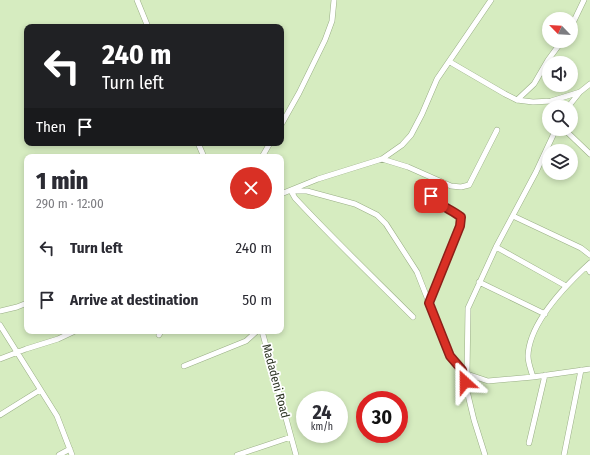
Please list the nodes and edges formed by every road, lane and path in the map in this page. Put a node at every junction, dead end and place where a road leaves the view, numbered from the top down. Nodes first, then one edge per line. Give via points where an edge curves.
1 (137, 0) edge
2 (334, 0) edge
3 (490, 0) edge
4 (584, 0) edge
5 (578, 12) edge
6 (147, 24) edge
7 (557, 48) edge
8 (450, 62) junction
9 (590, 84) edge
10 (580, 92) junction
11 (517, 100) junction
12 (574, 100) edge
13 (284, 120) edge
14 (497, 130) dead end
15 (553, 136) edge
16 (571, 136) edge
17 (590, 154) edge
18 (382, 159) junction
19 (436, 180) junction
20 (291, 191) junction
21 (284, 193) edge
22 (513, 216) junction
23 (496, 247) junction
24 (590, 255) edge
25 (588, 264) edge
26 (590, 272) edge
27 (479, 282) junction
28 (566, 286) junction
29 (429, 303) junction
30 (24, 304) edge
31 (0, 311) edge
32 (545, 314) junction
33 (413, 317) dead end
34 (0, 325) edge
35 (69, 334) edge
36 (254, 334) edge
37 (263, 334) edge
38 (17, 352) junction
39 (0, 359) edge
40 (184, 366) dead end
41 (590, 369) edge
42 (462, 370) junction
43 (581, 370) junction
44 (467, 374) junction
45 (545, 375) junction
46 (533, 377) junction
47 (40, 390) junction
48 (0, 416) edge
49 (291, 437) junction
50 (529, 443) dead end
51 (70, 449) junction
52 (59, 455) edge
53 (72, 455) edge
54 (237, 455) edge
55 (296, 455) edge
56 (485, 455) edge
57 (564, 455) edge

1 - 6 street
2 - 13 street via 332,21 325,40
3 - 8 street
4 - 5 street
7 - 11 street via 534,84
8 - 11 street
8 - 18 street via 433,87 411,134 402,145
9 - 10 street
10 - 11 street via 551,101
10 - 12 street
14 - 19 street via 469,185 451,186
15 - 22 street
16 - 17 street
18 - 19 street
18 - 20 street via 318,179
19 - 29 street via 431,196 437,203 461,217 460,226
20 - 21 street
20 - 29 street via 307,190 354,204 377,215 410,260
20 - 33 street via 342,248
22 - 23 street
22 - 24 street via 581,248
23 - 27 street
23 - 28 street
25 - 26 street
25 - 28 street
27 - 32 street
27 - 44 street via 468,308
28 - 32 street
29 - 42 street via 450,356
30 - 31 street
32 - 46 street via 531,341 529,351
34 - 38 street
35 - 38 street
36 - 40 street via 246,341
37 - 49 street, Madadeni Road
38 - 39 street
38 - 47 street
41 - 43 street
42 - 44 street
42 - 56 street
43 - 45 street
43 - 57 street
44 - 46 street via 488,381
45 - 46 street
45 - 50 street
47 - 48 street
47 - 51 street via 57,416
49 - 54 street
49 - 55 street, Madadeni Road
51 - 52 street
51 - 53 street

